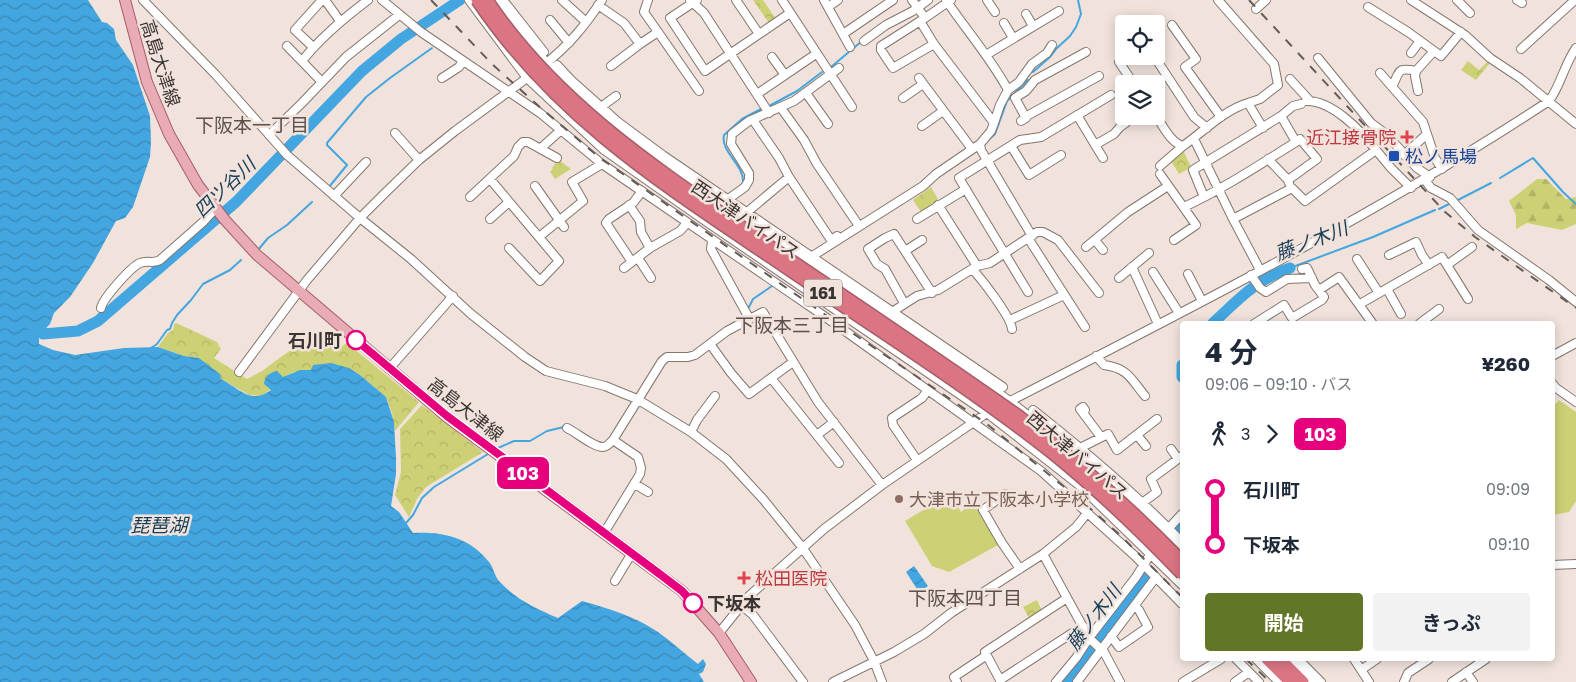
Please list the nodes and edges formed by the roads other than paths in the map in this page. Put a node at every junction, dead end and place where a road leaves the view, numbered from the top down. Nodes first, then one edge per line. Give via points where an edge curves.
1 (125, 0) edge
2 (143, 0) edge
3 (324, 0) edge
4 (368, 0) edge
5 (382, 0) edge
6 (469, 0) edge
7 (477, 0) edge
8 (487, 0) edge
9 (495, 0) edge
10 (503, 0) edge
11 (562, 0) edge
12 (648, 0) edge
13 (736, 0) edge
14 (782, 0) edge
15 (838, 0) edge
16 (893, 0) edge
17 (912, 0) edge
18 (928, 0) edge
19 (987, 0) edge
20 (1218, 0) edge
21 (1266, 0) edge
22 (1411, 0) edge
23 (1458, 0) edge
24 (1575, 0) edge
25 (693, 1) edge
26 (948, 1) edge
27 (600, 2) edge
28 (1422, 2) edge
29 (826, 4) edge
30 (1368, 7) dead end
31 (918, 8) junction
32 (1256, 9) dead end
33 (1059, 11) dead end
34 (995, 12) dead end
35 (790, 13) junction
36 (1470, 13) dead end
37 (1026, 14) dead end
38 (399, 16) junction
39 (550, 20) dead end
40 (922, 20) junction
41 (340, 21) junction
42 (586, 22) junction
43 (1004, 23) dead end
44 (1172, 25) dead end
45 (1034, 26) junction
46 (658, 32) junction
47 (1461, 32) junction
48 (759, 34) junction
49 (843, 34) junction
50 (1013, 38) junction
51 (529, 39) junction
52 (864, 41) dead end
53 (1420, 41) junction
54 (569, 43) junction
55 (640, 44) junction
56 (934, 44) junction
57 (1052, 45) dead end
58 (287, 46) dead end
59 (313, 47) junction
60 (850, 47) dead end
61 (1521, 48) dead end
62 (1576, 48) edge
63 (1434, 51) junction
64 (544, 52) dead end
65 (1086, 52) dead end
66 (731, 53) junction
67 (1412, 53) dead end
68 (816, 54) junction
69 (986, 55) junction
70 (772, 57) dead end
71 (1318, 58) dead end
72 (302, 61) junction
73 (463, 61) junction
74 (546, 63) junction
75 (557, 65) dead end
76 (1160, 65) edge
77 (611, 66) dead end
78 (839, 68) dead end
79 (1416, 71) junction
80 (1026, 72) junction
81 (1380, 73) dead end
82 (830, 74) junction
83 (785, 76) junction
84 (1099, 76) dead end
85 (442, 78) dead end
86 (528, 78) junction
87 (1290, 79) dead end
88 (1034, 80) junction
89 (322, 82) junction
90 (569, 82) junction
91 (1392, 87) junction
92 (1008, 90) junction
93 (509, 91) junction
94 (699, 91) dead end
95 (1418, 91) dead end
96 (806, 93) junction
97 (757, 94) junction
98 (1111, 95) dead end
99 (616, 96) dead end
100 (903, 98) dead end
101 (1549, 101) junction
102 (1305, 102) junction
103 (1248, 103) junction
104 (601, 106) junction
105 (852, 107) dead end
106 (781, 108) junction
107 (943, 111) junction
108 (769, 113) junction
109 (1077, 116) junction
110 (1281, 116) junction
111 (1221, 117) junction
112 (753, 120) junction
113 (994, 123) junction
114 (828, 124) dead end
115 (1576, 124) edge
116 (1123, 125) edge
117 (1162, 125) edge
118 (922, 126) dead end
119 (1207, 128) junction
120 (1263, 128) junction
121 (561, 130) junction
122 (395, 133) dead end
123 (1427, 134) junction
124 (269, 135) junction
125 (1194, 139) junction
126 (1296, 142) junction
127 (980, 144) junction
128 (1095, 145) junction
129 (1010, 146) junction
130 (1183, 146) junction
131 (540, 148) junction
132 (970, 148) junction
133 (1376, 150) junction
134 (1404, 154) junction
135 (1062, 155) dead end
136 (557, 158) dead end
137 (1103, 158) dead end
138 (419, 160) junction
139 (1268, 160) junction
140 (366, 162) dead end
141 (947, 162) dead end
142 (987, 162) junction
143 (1206, 163) junction
144 (602, 164) junction
145 (1442, 169) junction
146 (788, 177) junction
147 (1427, 178) junction
148 (490, 179) junction
149 (1288, 180) junction
150 (840, 181) dead end
151 (535, 186) dead end
152 (832, 186) junction
153 (1168, 186) junction
154 (1292, 188) junction
155 (1411, 188) junction
156 (966, 189) junction
157 (1219, 190) junction
158 (642, 191) junction
159 (334, 196) junction
160 (716, 196) junction
161 (470, 197) dead end
162 (1204, 197) junction
163 (727, 200) junction
164 (509, 202) junction
165 (629, 205) junction
166 (938, 205) junction
167 (1184, 207) junction
168 (216, 210) junction
169 (746, 213) junction
170 (360, 218) junction
171 (701, 218) junction
172 (865, 218) dead end
173 (490, 219) dead end
174 (917, 219) dead end
175 (1232, 220) junction
176 (562, 223) junction
177 (687, 223) junction
178 (857, 223) junction
179 (694, 228) junction
180 (615, 236) junction
181 (538, 237) junction
182 (1030, 237) junction
183 (712, 240) junction
184 (922, 240) dead end
185 (1095, 240) junction
186 (1174, 240) dead end
187 (607, 242) dead end
188 (1086, 247) dead end
189 (1472, 247) dead end
190 (509, 248) dead end
191 (650, 248) junction
192 (1103, 250) dead end
193 (905, 251) junction
194 (798, 253) junction
195 (1005, 253) junction
196 (1150, 253) dead end
197 (1389, 255) dead end
198 (811, 257) junction
199 (1357, 259) dead end
200 (635, 260) junction
201 (1429, 265) junction
202 (1447, 265) junction
203 (1132, 267) junction
204 (624, 268) dead end
205 (974, 268) junction
206 (1302, 269) dead end
207 (1260, 270) junction
208 (1153, 272) dead end
209 (784, 274) junction
210 (1188, 274) dead end
211 (651, 278) dead end
212 (1119, 278) dead end
213 (1312, 278) junction
214 (1256, 281) junction
215 (773, 282) junction
216 (1387, 289) junction
217 (1319, 290) junction
218 (298, 291) junction
219 (932, 292) junction
220 (1028, 292) dead end
221 (1099, 293) dead end
222 (1379, 293) junction
223 (1064, 295) junction
224 (453, 296) junction
225 (1468, 299) dead end
226 (1202, 300) junction
227 (1576, 302) edge
228 (904, 303) junction
229 (1360, 304) junction
230 (101, 308) dead end
231 (1439, 309) dead end
232 (892, 312) junction
233 (1179, 313) junction
234 (1401, 314) dead end
235 (749, 318) junction
236 (1010, 320) junction
237 (1259, 321) edge
238 (1371, 321) edge
239 (1423, 321) edge
240 (1158, 324) junction
241 (1084, 327) dead end
242 (1012, 329) dead end
243 (1576, 343) edge
244 (710, 344) junction
245 (943, 351) junction
246 (1555, 354) edge
247 (1096, 356) junction
248 (793, 362) junction
249 (963, 364) junction
250 (389, 369) junction
251 (243, 370) dead end
252 (771, 378) junction
253 (988, 381) junction
254 (947, 386) junction
255 (1003, 387) dead end
256 (1555, 387) edge
257 (928, 390) junction
258 (715, 396) dead end
259 (1145, 396) dead end
260 (938, 397) junction
261 (637, 398) junction
262 (1010, 401) junction
263 (1576, 402) edge
264 (1033, 410) dead end
265 (1085, 410) dead end
266 (987, 413) junction
267 (1157, 419) dead end
268 (834, 422) junction
269 (974, 423) junction
270 (567, 428) dead end
271 (1055, 429) junction
272 (691, 432) junction
273 (817, 435) junction
274 (1137, 435) junction
275 (1101, 437) junction
276 (613, 440) junction
277 (1146, 446) dead end
278 (1080, 448) junction
279 (1171, 449) dead end
280 (1180, 458) edge
281 (917, 460) junction
282 (839, 463) dead end
283 (1100, 467) junction
284 (1112, 477) junction
285 (635, 484) junction
286 (882, 484) junction
287 (648, 492) dead end
288 (1005, 494) dead end
289 (1142, 502) junction
290 (1088, 512) junction
291 (1180, 516) edge
292 (1165, 529) junction
293 (604, 533) junction
294 (1180, 540) edge
295 (802, 547) junction
296 (1180, 549) edge
297 (632, 553) junction
298 (1150, 553) junction
299 (1043, 554) junction
300 (1180, 558) edge
301 (1180, 562) edge
302 (1144, 564) junction
303 (1576, 564) edge
304 (1555, 565) edge
305 (1020, 569) junction
306 (1168, 571) junction
307 (1180, 572) edge
308 (1158, 578) junction
309 (615, 581) dead end
310 (1180, 583) edge
311 (1067, 598) junction
312 (1180, 602) edge
313 (741, 605) junction
314 (1134, 606) junction
315 (1083, 626) junction
316 (719, 633) junction
317 (1111, 636) junction
318 (1090, 640) junction
319 (1100, 648) junction
320 (987, 655) junction
321 (874, 661) junction
322 (1218, 661) edge
323 (1238, 661) edge
324 (1258, 661) edge
325 (1269, 661) edge
326 (1290, 661) edge
327 (1291, 661) edge
328 (1292, 661) edge
329 (1355, 661) edge
330 (1373, 661) edge
331 (1426, 661) edge
332 (1483, 661) edge
333 (1361, 670) junction
334 (1249, 672) junction
335 (1466, 672) junction
336 (995, 680) edge
337 (751, 682) edge
338 (803, 682) edge
339 (833, 682) edge
340 (882, 682) edge
341 (957, 682) edge
342 (1056, 682) edge
343 (1077, 682) edge
344 (1120, 682) edge
345 (1183, 682) edge
346 (1235, 682) edge
347 (1259, 682) edge
348 (1279, 682) edge
349 (1290, 682) edge
350 (1303, 682) edge
351 (1311, 682) edge
352 (1321, 682) edge
353 (1369, 682) edge
354 (1404, 682) edge
355 (1452, 682) edge
356 (1472, 682) edge

1 - 168 main road, 高島大津線 via 157,109 182,159
2 - 124 street
3 - 41 street
3 - 59 street via 294,30
4 - 41 street
5 - 38 street
6 - 86 street
7 - 307 highway, 西大津バイパス / 161, bridge via 528,66 570,110 604,139 664,184 1014,424 1094,489
8 - 300 highway, 西大津バイパス / 161, bridge via 534,60 609,132 692,193 1020,417 1100,482
9 - 51 street
10 - 51 street
11 - 42 street
12 - 46 street via 644,12
13 - 48 street
14 - 35 street
15 - 29 street
16 - 49 street
17 - 31 street
18 - 31 street
19 - 34 street
20 - 103 street via 1274,64 1278,85 1260,99
21 - 32 street
22 - 28 street
23 - 36 street
24 - 61 street
25 - 66 street
25 - 66 street via 670,18 705,71
26 - 40 street
26 - 69 street
27 - 42 street
27 - 55 street via 624,23
28 - 47 street
29 - 49 street
30 - 53 street
31 - 40 street
31 - 52 street
33 - 45 street
35 - 48 street
35 - 68 street
37 - 45 street
38 - 73 street
38 - 89 street via 346,57
39 - 54 street
40 - 56 street
40 - 56 street via 881,46 881,50 893,68
41 - 59 street
42 - 54 street
43 - 50 street
44 - 111 street via 1196,59 1185,67
45 - 50 street
46 - 55 street
46 - 94 street
47 - 63 street via 1441,56
47 - 101 street via 1490,58
48 - 66 street
49 - 60 street
50 - 69 street
51 - 64 street
51 - 74 street
53 - 63 street
53 - 67 street
54 - 74 street
55 - 77 street
56 - 113 street
57 - 80 street
58 - 72 street
59 - 72 street
62 - 101 street
63 - 79 street
65 - 88 street
66 - 97 street
68 - 82 street
68 - 83 street
69 - 92 street
70 - 83 street
71 - 134 street via 1371,123
72 - 89 street
73 - 85 street
73 - 93 street
74 - 86 street
74 - 90 street
75 - 90 street
76 - 119 street via 1194,116
78 - 82 street
79 - 91 street via 1401,70
79 - 95 street
80 - 88 street
80 - 92 street
81 - 91 street
82 - 96 street
82 - 105 street
83 - 97 street
84 - 88 street via 1023,119 1015,98
86 - 93 street
86 - 171 street via 604,150
87 - 102 street
89 - 124 street
90 - 104 street
90 - 160 street via 605,119 655,158
91 - 123 street via 1420,118
92 - 113 street
93 - 121 street
93 - 138 street
96 - 106 street
96 - 114 street
97 - 108 street
98 - 109 street
99 - 104 street
100 - 107 street via 921,81
101 - 115 street
101 - 145 street
102 - 110 street via 1293,106
102 - 133 street via 1327,107 1348,121
103 - 111 street
103 - 120 street
104 - 160 street
106 - 108 street
106 - 152 street
107 - 118 street
107 - 132 street
108 - 112 street
109 - 128 street
109 - 129 street via 1041,137 1020,140
110 - 120 street
110 - 126 street
111 - 119 street
112 - 146 street
112 - 163 street via 732,134 731,144 749,172 749,180
113 - 127 street
116 - 128 street
117 - 130 street via 1172,140
119 - 125 street
120 - 143 street
121 - 131 street
121 - 144 street
122 - 138 street
123 - 134 street
123 - 145 street
124 - 159 street
125 - 130 street
125 - 143 street
126 - 139 street
126 - 149 street via 1300,139 1317,159
127 - 132 street
127 - 142 street
128 - 137 street
129 - 135 street via 1029,175
129 - 142 street
130 - 153 street via 1160,170
131 - 136 street
131 - 148 street via 523,142 514,156
132 - 141 street
132 - 198 street via 923,186
133 - 154 street via 1305,201
133 - 155 street
134 - 147 street
138 - 170 street
139 - 149 street
139 - 157 street
140 - 159 street
142 - 156 street via 959,178
142 - 182 street
143 - 157 street
143 - 162 street via 1192,170
144 - 158 street
144 - 176 street via 572,182 583,201
145 - 147 street
146 - 169 street
146 - 178 street via 831,240
147 - 155 street
147 - 227 street via 1431,188 1450,198 1478,230
148 - 161 street
148 - 164 street
149 - 154 street
150 - 152 street
151 - 176 street
152 - 178 street
153 - 167 street
153 - 185 street via 1128,212
154 - 175 street
155 - 207 street
156 - 166 street
156 - 195 street
157 - 162 street
157 - 175 street
158 - 165 street
158 - 177 street
159 - 170 street
160 - 163 street
160 - 171 street
160 - 194 street
162 - 167 street
163 - 169 street
164 - 173 street
164 - 181 street
165 - 180 street via 606,223
165 - 191 street via 640,221 641,232
166 - 174 street
166 - 205 street
167 - 186 street via 1196,225
168 - 218 main road, 高島大津線 via 257,255
168 - 230 street via 160,260 138,264 105,298
169 - 194 street
170 - 218 street
170 - 224 street
171 - 179 street
171 - 209 street
172 - 178 street
175 - 207 street
176 - 181 street
177 - 179 street
177 - 191 street via 680,231
179 - 183 street
180 - 187 street
180 - 200 street
181 - 190 street via 559,261 540,281
182 - 195 street
182 - 221 street via 1043,232 1058,240
182 - 223 street
183 - 215 street
183 - 235 street via 711,249
184 - 193 street
185 - 188 street
185 - 192 street
189 - 202 street
191 - 200 street
193 - 219 street
193 - 228 street via 894,234 868,249 877,264 885,269
194 - 198 street
194 - 209 street
194 - 245 street
195 - 205 street
195 - 220 street
196 - 203 street
197 - 201 street via 1416,242
198 - 232 street
199 - 222 street
200 - 204 street
200 - 211 street
201 - 202 street via 1442,257
201 - 216 street
202 - 225 street
203 - 212 street
203 - 240 street
205 - 219 street
205 - 236 street
206 - 213 street via 1308,268
207 - 214 street
208 - 233 street
209 - 215 street
209 - 254 street
210 - 226 street
213 - 214 street via 1287,279 1266,292
213 - 217 street
214 - 226 street
215 - 257 street
216 - 222 street
216 - 234 street
217 - 229 street via 1339,277
217 - 237 street via 1324,297 1322,300 1292,318 1284,305
218 - 250 main road, 高島大津線
218 - 251 street
219 - 228 street
222 - 229 street
223 - 236 street
223 - 241 street
224 - 250 street
224 - 261 street via 525,358 546,371
226 - 233 street
228 - 232 street
229 - 238 street
231 - 239 street
232 - 245 street
233 - 240 street
235 - 244 street
235 - 248 street via 763,312
236 - 242 street
240 - 247 street
243 - 246 street
244 - 252 street via 749,394
244 - 261 street via 688,358 667,357
245 - 249 street
247 - 259 street via 1104,365 1126,373
247 - 262 street
248 - 252 street
248 - 268 street
249 - 253 street
249 - 254 street
250 - 293 main road, 高島大津線 via 453,422
252 - 273 street
253 - 255 street
253 - 262 street
254 - 260 street
254 - 266 street
256 - 263 street
257 - 260 street
257 - 281 street via 922,398 892,418 893,425
258 - 272 street
260 - 269 street
261 - 272 street
261 - 276 street
262 - 266 street
262 - 271 street
264 - 271 street
265 - 275 street via 1083,406 1080,409
266 - 269 street
266 - 298 street via 1079,485
267 - 274 street
268 - 273 street
268 - 286 street
269 - 281 street
269 - 290 street via 1042,471
270 - 276 street via 603,447
271 - 278 street
271 - 283 street
272 - 295 street via 742,475
273 - 282 street
274 - 275 street via 1118,450 1108,434
274 - 277 street
275 - 278 street
276 - 285 street via 638,457 641,468
278 - 283 street
279 - 280 street
280 - 289 street via 1151,479 1157,492
281 - 286 street
283 - 284 street
284 - 289 street
284 - 292 street
285 - 287 street
285 - 293 street
286 - 295 street
288 - 305 street via 983,510
289 - 292 street
290 - 299 street via 1076,527
290 - 302 street
291 - 292 street
292 - 294 street
292 - 296 street
292 - 298 street
293 - 297 main road, 高島大津線
295 - 313 street
295 - 321 street via 855,625
297 - 309 street
297 - 316 main road, 高島大津線 via 682,591
298 - 302 street
298 - 306 street
299 - 305 street
299 - 311 street
301 - 306 street
302 - 308 street
302 - 318 street
303 - 304 street
305 - 321 street via 924,634
306 - 308 street
306 - 310 street
308 - 312 street
308 - 314 street
311 - 315 street
311 - 320 street via 985,652
313 - 316 street
313 - 338 street via 753,615
314 - 317 street
314 - 317 street via 1148,627 1119,647
315 - 318 street
315 - 336 street via 1000,680
316 - 337 main road, 高島大津線
317 - 319 street
318 - 319 street
318 - 342 street
319 - 343 street
319 - 344 street
320 - 336 street
320 - 341 street via 954,677
321 - 339 street
321 - 340 street
322 - 345 street
323 - 334 street
324 - 348 street
325 - 349 highway
326 - 350 highway
327 - 351 street
328 - 352 street
329 - 333 street
330 - 333 street
331 - 354 street via 1408,673
332 - 335 street
333 - 353 street
334 - 346 street
334 - 347 street
335 - 355 street
335 - 356 street

